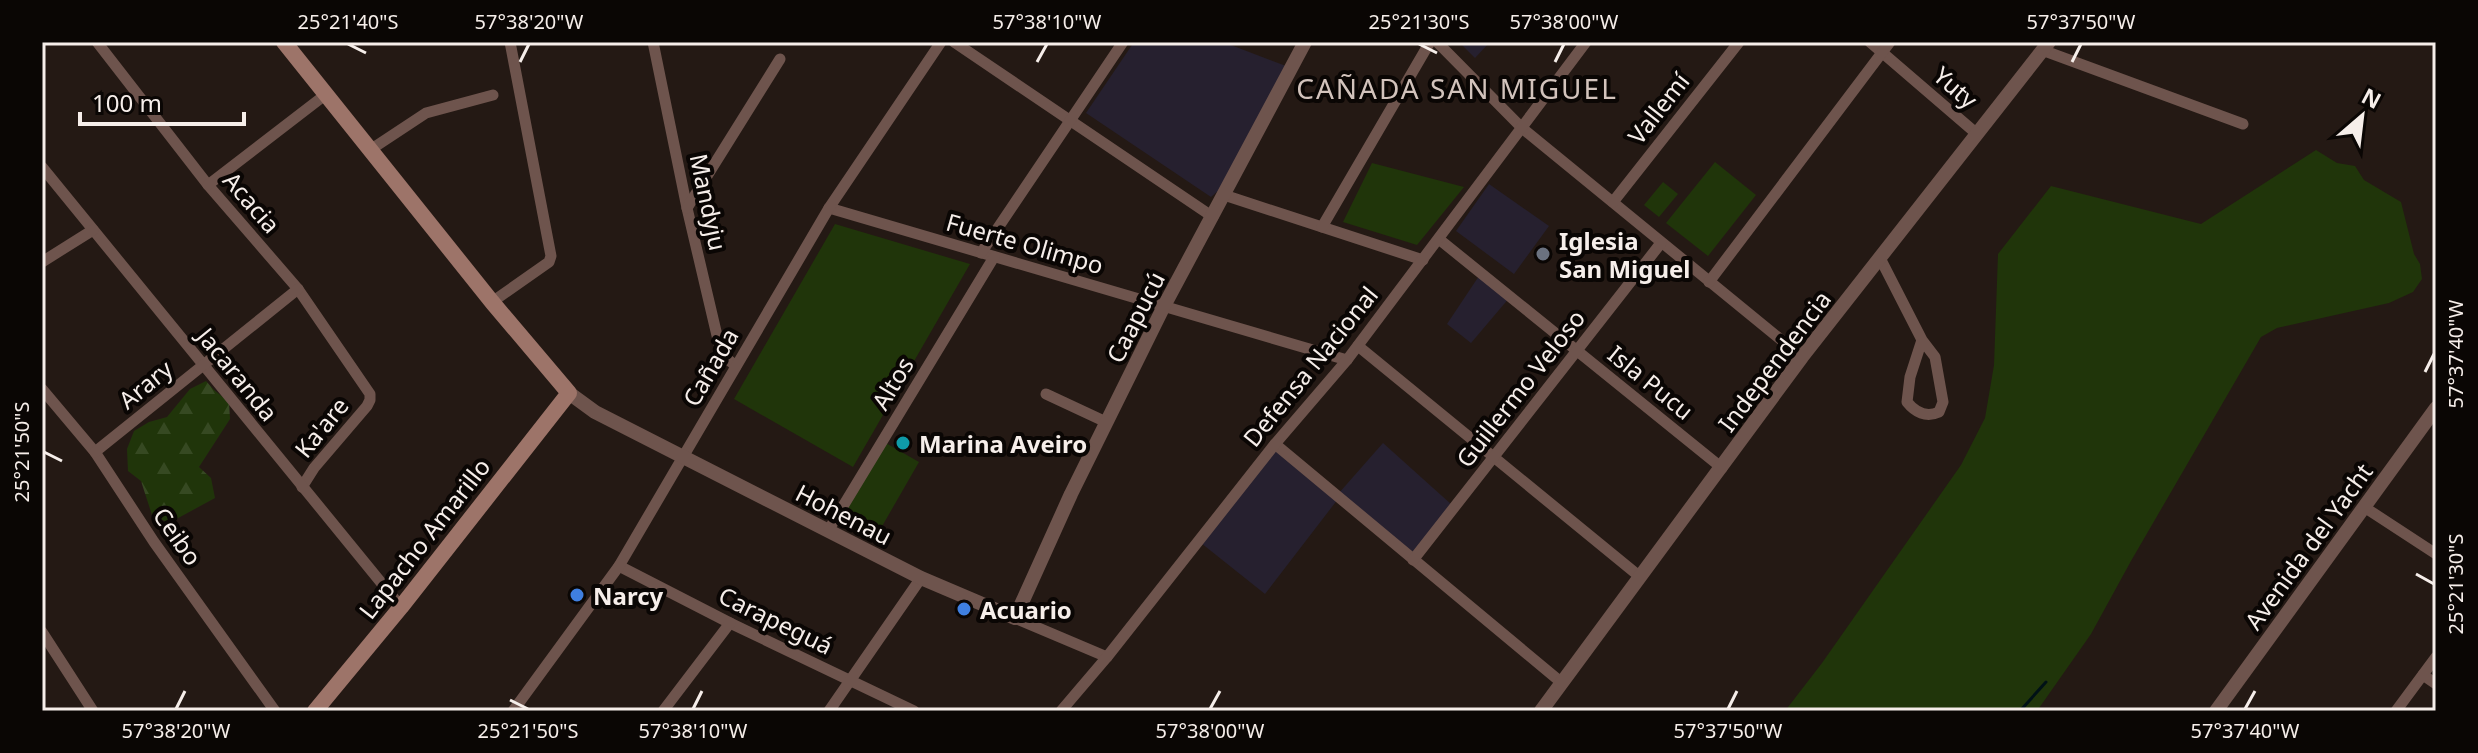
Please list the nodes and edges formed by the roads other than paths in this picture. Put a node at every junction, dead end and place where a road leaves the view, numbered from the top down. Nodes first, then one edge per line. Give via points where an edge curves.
1 (97, 42) edge
2 (284, 42) edge
3 (510, 42) edge
4 (653, 42) edge
5 (941, 42) edge
6 (954, 42) edge
7 (1123, 42) edge
8 (1305, 42) edge
9 (1430, 42) edge
10 (1437, 42) edge
11 (1586, 42) edge
12 (1739, 42) edge
13 (1870, 42) edge
14 (1890, 42) edge
15 (2046, 46) edge
16 (1882, 52) junction
17 (780, 59) dead end
18 (325, 95) junction
19 (493, 95) dead end
20 (1069, 121) junction
21 (2243, 124) dead end
22 (1522, 128) junction
23 (1977, 134) junction
24 (370, 150) junction
25 (42, 167) edge
26 (208, 185) junction
27 (1224, 195) junction
28 (1613, 202) junction
29 (687, 208) junction
30 (829, 208) junction
31 (1213, 217) junction
32 (1322, 227) junction
33 (93, 230) junction
34 (1440, 240) junction
35 (1661, 243) junction
36 (981, 253) junction
37 (994, 257) junction
38 (1880, 258) junction
39 (1423, 260) junction
40 (42, 262) edge
41 (1709, 282) junction
42 (298, 289) junction
43 (492, 302) junction
44 (1164, 306) junction
45 (1922, 340) junction
46 (1358, 346) junction
47 (1578, 351) junction
48 (1802, 357) junction
49 (1347, 360) junction
50 (202, 366) junction
51 (736, 366) junction
52 (42, 389) edge
53 (569, 393) junction
54 (370, 394) joint
55 (1046, 394) dead end
56 (2436, 408) edge
57 (1106, 422) junction
58 (1275, 444) junction
59 (95, 452) junction
60 (683, 458) junction
61 (1493, 459) junction
62 (1722, 468) junction
63 (302, 487) junction
64 (2364, 507) junction
65 (828, 531) junction
66 (2436, 554) edge
67 (1413, 560) junction
68 (619, 566) junction
69 (1639, 576) junction
70 (921, 578) junction
71 (401, 607) junction
72 (1015, 618) junction
73 (730, 623) junction
74 (42, 632) edge
75 (1107, 657) junction
76 (2436, 657) edge
77 (2423, 675) junction
78 (851, 681) junction
79 (1562, 683) junction
80 (2436, 684) edge
81 (93, 711) edge
82 (275, 711) edge
83 (315, 711) edge
84 (513, 711) edge
85 (663, 711) edge
86 (829, 711) edge
87 (914, 711) edge
88 (1061, 711) edge
89 (1541, 711) edge
90 (2216, 711) edge
91 (2396, 711) edge

1 - 26 street, Acacia
2 - 18 main road
3 - 43 street via 550,258
4 - 29 street, Mandyju
5 - 30 street, Cañada
6 - 20 street
7 - 20 street
8 - 27 street, Caapucú
9 - 32 street
10 - 22 street
11 - 22 street, Defensa Nacional
12 - 28 street, Vallemí
13 - 16 street, Yuty
14 - 16 street
15 - 21 street
15 - 23 street, Independencia
16 - 23 street, Yuty
16 - 41 street
17 - 29 street
18 - 24 main road
18 - 26 street
19 - 24 street via 426,113
20 - 31 street
20 - 36 street
22 - 28 street
22 - 34 street, Defensa Nacional
23 - 38 street, Independencia
24 - 43 main road
25 - 33 street, Jacaranda
26 - 42 street, Acacia
27 - 31 street, Caapucú
27 - 32 street
28 - 35 street
29 - 51 street, Mandyju via 719,344
30 - 36 street, Fuerte Olimpo
30 - 51 street, Cañada
31 - 44 street, Caapucú
32 - 39 street
33 - 40 street
33 - 50 street, Jacaranda
34 - 39 street, Defensa Nacional
34 - 47 street, Isla Pucu
35 - 41 street
35 - 47 street, Guillermo Veloso
36 - 37 street, Fuerte Olimpo
37 - 44 street, Fuerte Olimpo
37 - 65 street, Altos
38 - 45 street
38 - 48 street, Independencia
39 - 46 street, Defensa Nacional
41 - 48 street
42 - 50 street, Arary
42 - 54 street, Acacia
43 - 53 main road
44 - 49 street, Fuerte Olimpo
44 - 57 street, Caapucú
45 - 45 street via 1935,357 1941,382 1943,402 1934,415 1913,410 1907,402
46 - 49 street, Defensa Nacional
46 - 61 street
47 - 61 street, Guillermo Veloso
47 - 62 street, Isla Pucu
48 - 62 street, Independencia
49 - 58 street, Defensa Nacional
50 - 59 street, Arary
50 - 63 street, Jacaranda
51 - 60 street, Cañada
52 - 59 street, Ceibo
53 - 60 street, Hohenau
53 - 71 main road, Lapacho Amarillo
54 - 63 street, Ka'are via 367,406
55 - 57 street
56 - 64 street, Avenida del Yacht
57 - 72 street, Caapucú
58 - 67 street
58 - 75 street, Defensa Nacional
59 - 82 street, Ceibo
60 - 65 street, Hohenau
60 - 68 street, Cañada
61 - 67 street, Guillermo Veloso
61 - 69 street
62 - 69 street, Independencia
63 - 71 street, Jacaranda
64 - 66 street
64 - 90 street, Avenida del Yacht
65 - 70 street, Hohenau
67 - 79 street
68 - 73 street, Carapeguá
68 - 84 street, Cañada
69 - 79 street, Independencia
70 - 72 street, Hohenau
70 - 78 street
71 - 83 main road, Lapacho Amarillo
72 - 75 street, Hohenau
73 - 78 street, Carapeguá
73 - 85 street
74 - 81 street
75 - 88 street, Defensa Nacional
76 - 77 street
77 - 80 street
77 - 91 street
78 - 86 street
78 - 87 street, Carapeguá
79 - 89 street, Independencia

